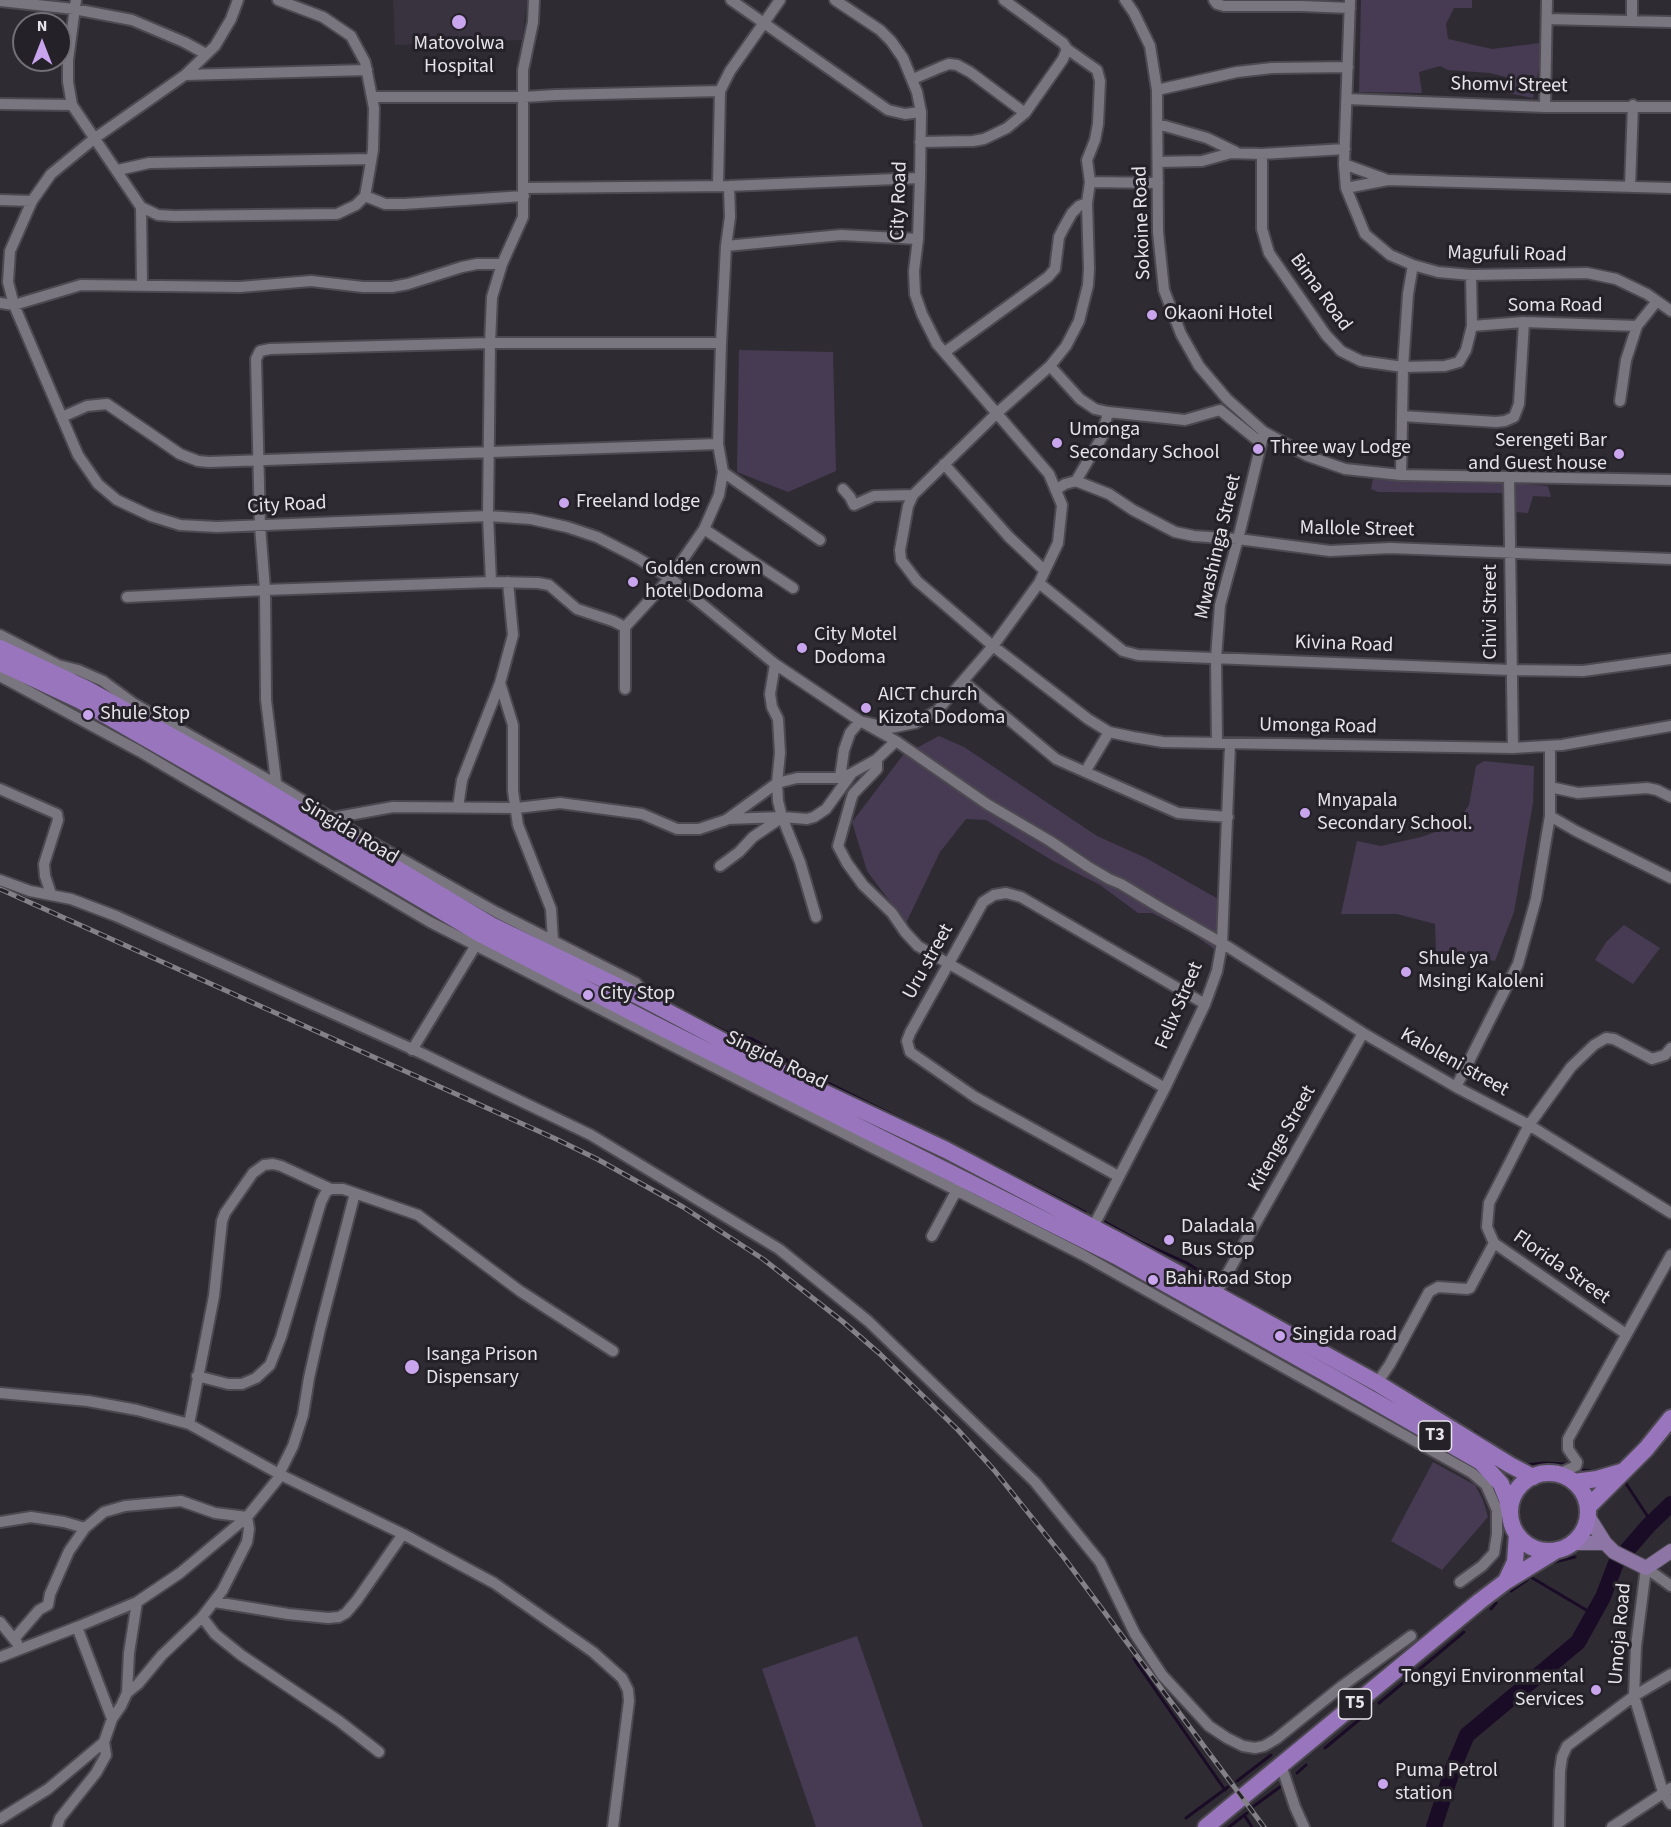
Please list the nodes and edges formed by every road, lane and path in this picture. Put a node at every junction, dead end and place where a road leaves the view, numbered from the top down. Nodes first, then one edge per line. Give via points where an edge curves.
1 (0, 0) edge
2 (238, 0) edge
3 (278, 0) edge
4 (534, 0) edge
5 (731, 0) edge
6 (780, 0) edge
7 (835, 0) edge
8 (1004, 0) edge
9 (1125, 0) edge
10 (1214, 0) edge
11 (1547, 0) edge
12 (1632, 0) edge
13 (1350, 4) edge
14 (75, 5) edge
15 (1547, 19) junction
16 (1632, 21) junction
17 (763, 22) junction
18 (1671, 22) edge
19 (1067, 50) junction
20 (206, 54) junction
21 (1348, 67) junction
22 (367, 70) junction
23 (185, 75) junction
24 (913, 79) junction
25 (1157, 90) junction
26 (720, 91) junction
27 (372, 97) junction
28 (524, 97) junction
29 (1347, 99) junction
30 (0, 104) edge
31 (72, 105) junction
32 (1633, 105) junction
33 (1671, 106) edge
34 (1545, 107) junction
35 (921, 112) junction
36 (1025, 112) junction
37 (1158, 124) junction
38 (95, 138) junction
39 (920, 142) junction
40 (1345, 149) junction
41 (1239, 153) junction
42 (1262, 154) junction
43 (371, 159) junction
44 (1158, 162) junction
45 (1344, 164) junction
46 (118, 170) junction
47 (920, 178) junction
48 (1388, 180) junction
49 (1090, 182) junction
50 (1158, 183) junction
51 (724, 186) junction
52 (1630, 187) junction
53 (1346, 188) junction
54 (1671, 188) edge
55 (524, 192) junction
56 (365, 196) junction
57 (0, 200) edge
58 (32, 201) junction
59 (1087, 203) junction
60 (141, 207) junction
61 (918, 238) junction
62 (726, 246) junction
63 (502, 264) junction
64 (1413, 265) junction
65 (1472, 275) junction
66 (142, 286) junction
67 (1657, 301) junction
68 (0, 303) edge
69 (14, 305) junction
70 (1671, 311) edge
71 (1524, 322) junction
72 (1472, 326) junction
73 (1637, 326) junction
74 (490, 343) junction
75 (721, 343) junction
76 (945, 352) junction
77 (1050, 366) junction
78 (1403, 367) junction
79 (1620, 401) dead end
80 (1108, 412) junction
81 (997, 413) junction
82 (1402, 416) junction
83 (62, 417) junction
84 (1263, 437) junction
85 (718, 444) junction
86 (489, 451) junction
87 (258, 459) junction
88 (944, 464) junction
89 (723, 472) junction
90 (1401, 474) junction
91 (1509, 477) junction
92 (1671, 480) edge
93 (1076, 481) junction
94 (843, 489) dead end
95 (1057, 489) junction
96 (913, 495) junction
97 (488, 516) junction
98 (260, 526) junction
99 (704, 529) junction
100 (1238, 539) junction
101 (820, 540) dead end
102 (1510, 553) junction
103 (1671, 559) edge
104 (1044, 570) junction
105 (670, 578) junction
106 (491, 582) junction
107 (508, 582) junction
108 (1039, 583) junction
109 (793, 588) dead end
110 (265, 590) junction
111 (127, 597) dead end
112 (625, 627) junction
113 (0, 635) edge
114 (993, 646) junction
115 (0, 648) edge
116 (1216, 658) junction
117 (1671, 658) edge
118 (0, 663) edge
119 (776, 664) junction
120 (1510, 670) junction
121 (0, 676) edge
122 (964, 682) junction
123 (501, 683) junction
124 (625, 689) dead end
125 (860, 721) junction
126 (1671, 726) edge
127 (1109, 732) junction
128 (896, 741) junction
129 (1217, 743) junction
130 (1230, 744) junction
131 (1550, 746) junction
132 (1513, 748) junction
133 (877, 759) junction
134 (1085, 772) junction
135 (852, 773) junction
136 (840, 778) junction
137 (777, 783) junction
138 (1550, 787) junction
139 (0, 789) edge
140 (1671, 796) edge
141 (274, 797) junction
142 (458, 807) junction
143 (517, 808) junction
144 (1550, 816) junction
145 (1228, 817) junction
146 (332, 818) junction
147 (782, 818) junction
148 (726, 819) junction
149 (720, 866) dead end
150 (1671, 878) edge
151 (0, 880) edge
152 (51, 894) junction
153 (816, 917) dead end
154 (479, 940) junction
155 (553, 940) junction
156 (1222, 943) junction
157 (948, 964) junction
158 (638, 996) junction
159 (1205, 1004) junction
160 (1363, 1033) junction
161 (1671, 1048) edge
162 (412, 1050) junction
163 (1456, 1086) junction
164 (1165, 1088) junction
165 (1529, 1125) junction
166 (1118, 1176) junction
167 (961, 1184) junction
168 (331, 1189) junction
169 (355, 1193) junction
170 (1671, 1213) edge
171 (1093, 1227) junction
172 (932, 1236) dead end
173 (1494, 1243) junction
174 (1671, 1255) edge
175 (1212, 1300) junction
176 (1626, 1334) junction
177 (613, 1351) dead end
178 (197, 1376) junction
179 (1377, 1383) junction
180 (0, 1393) edge
181 (1671, 1418) edge
182 (189, 1424) junction
183 (1622, 1472) junction
184 (280, 1474) junction
185 (1558, 1474) junction
186 (1533, 1477) junction
187 (1574, 1482) junction
188 (1588, 1511) junction
189 (1510, 1515) junction
190 (247, 1517) junction
191 (0, 1522) edge
192 (85, 1528) junction
193 (403, 1534) junction
194 (1517, 1534) junction
195 (1565, 1546) junction
196 (1610, 1547) junction
197 (1671, 1551) edge
198 (1639, 1566) junction
199 (1460, 1582) dead end
200 (1505, 1582) junction
201 (1671, 1586) edge
202 (137, 1602) junction
203 (215, 1602) junction
204 (202, 1617) junction
205 (0, 1622) edge
206 (77, 1627) junction
207 (1411, 1636) dead end
208 (18, 1644) junction
209 (0, 1657) edge
210 (1671, 1674) edge
211 (127, 1693) junction
212 (1634, 1696) junction
213 (112, 1719) junction
214 (104, 1742) junction
215 (379, 1752) dead end
216 (1281, 1765) junction
217 (1667, 1790) edge
218 (1671, 1804) edge
219 (0, 1819) edge
220 (57, 1827) edge
221 (613, 1827) edge
222 (1206, 1827) edge
223 (1304, 1827) edge
224 (1559, 1827) edge
225 (1612, 1827) edge

1 - 14 street
2 - 20 street, City Road via 231,19
3 - 22 street via 323,17 351,36
4 - 28 street via 523,70
5 - 17 street
6 - 17 street
7 - 24 street, City Road via 885,36 903,58
8 - 19 street
9 - 25 street, Sokoine Road via 1150,46
10 - 13 street via 1220,6
11 - 15 street
12 - 16 street
13 - 21 street, Magufuli Road
14 - 20 street via 132,20
14 - 31 street via 68,81
15 - 16 street
15 - 34 street
16 - 18 street
17 - 26 street
17 - 35 street via 888,110
19 - 36 street
19 - 49 street via 1097,70 1100,81 1098,123 1087,160
20 - 23 street, City Road
21 - 25 street via 1237,72
21 - 29 street, Magufuli Road
22 - 23 street
22 - 27 street
23 - 38 street, City Road
24 - 35 street, City Road
24 - 36 street via 948,64 957,65
25 - 37 street, Sokoine Road
26 - 28 street
26 - 51 street
27 - 28 street
27 - 43 street
28 - 55 street
29 - 34 street, Shomvi Street
29 - 40 street, Magufuli Road
30 - 31 street
31 - 38 street
32 - 33 street, Shomvi Street
32 - 34 street, Shomvi Street
32 - 52 street
35 - 39 street, City Road
36 - 39 street via 1007,128 984,139
37 - 41 street via 1207,138
37 - 44 street, Sokoine Road
38 - 46 street
38 - 58 street, City Road via 51,174
39 - 47 street, City Road
40 - 42 street
40 - 45 street, Magufuli Road
41 - 42 street
41 - 44 street via 1219,154 1195,162
42 - 78 street, Bima Road via 1262,228 1269,253 1341,351 1361,361
43 - 46 street via 150,163
43 - 56 street
44 - 50 street, Sokoine Road
45 - 48 street
45 - 53 street, Magufuli Road
46 - 60 street
47 - 51 street
47 - 61 street, City Road
48 - 52 street
48 - 53 street
49 - 50 street
49 - 59 street
50 - 84 street, Sokoine Road via 1164,290 1181,334 1199,366
51 - 55 street
51 - 62 street via 730,217
52 - 54 street
53 - 64 street, Magufuli Road via 1365,234 1390,255
55 - 56 street via 404,204 385,204
55 - 63 street via 523,217
56 - 60 street via 346,211 329,215 158,215
57 - 58 street
58 - 69 street, City Road via 10,251 8,282
59 - 76 street via 1072,213 1063,229 1055,269 1048,277
59 - 77 street via 1089,269 1084,300 1079,321
60 - 66 street
61 - 62 street via 841,235
61 - 76 street, City Road via 915,294 930,332
62 - 75 street
63 - 66 street via 462,267 392,287 311,281 240,287
63 - 74 street via 492,297
64 - 65 street, Magufuli Road
64 - 78 street
65 - 67 street, Magufuli Road via 1587,273 1616,279
65 - 72 street, Bima Road
66 - 69 street via 74,286
67 - 70 street, Magufuli Road
67 - 73 street
68 - 69 street
69 - 83 street, City Road
71 - 72 street, Soma Road
71 - 73 street, Soma Road
71 - 82 street via 1519,404 1514,417 1496,422
72 - 78 street, Bima Road via 1459,362
73 - 79 street via 1626,360
74 - 75 street
74 - 86 street
74 - 87 street via 260,351 256,359
75 - 85 street
76 - 81 street, City Road
77 - 80 street via 1080,399
77 - 81 street
78 - 82 street
80 - 84 street via 1185,420 1220,410
80 - 93 street via 1102,437
81 - 88 street
81 - 95 street, City Road via 1049,474
82 - 90 street
83 - 87 street via 87,406 107,404 190,458 209,462
83 - 98 street, City Road via 78,455 98,484 117,500 180,525
84 - 90 street, Sokoine Road via 1346,469
84 - 100 street, Mwashinga Street
85 - 86 street
85 - 89 street
86 - 87 street
86 - 97 street
87 - 98 street
88 - 96 street
88 - 104 street
89 - 99 street via 719,495
89 - 101 street
90 - 91 street, Sokoine Road
91 - 92 street, Sokoine Road
91 - 102 street, Chivi Street
93 - 95 street
93 - 100 street, Mallole Street via 1110,494 1175,532
94 - 96 street via 854,505 873,496
95 - 104 street, City Road via 1062,505 1058,543
96 - 114 street via 901,560 917,581
97 - 98 street, City Road
97 - 105 street, City Road via 531,519 597,537
97 - 106 street
98 - 110 street
99 - 105 street
99 - 109 street
100 - 102 street, Mallole Street via 1330,551 1390,548
100 - 116 street, Mwashinga Street via 1220,605
102 - 103 street, Mallole Street
102 - 120 street, Chivi Street
104 - 108 street, City Road
105 - 112 street
105 - 119 street, City Road
106 - 107 street
106 - 110 street
107 - 112 street via 549,585 577,609
107 - 123 street via 513,635
108 - 114 street, City Road
108 - 116 street, Kivina Road via 1123,651
110 - 111 street
110 - 141 street via 266,699
112 - 124 street
113 - 141 street via 58,665 103,681
114 - 122 street, City Road
114 - 127 street, Umonga Road
115 - 141 highway, Singida Road / T3 via 87,689
116 - 120 street, Kivina Road
116 - 129 street, Mwashinga Street
117 - 120 street, Kivina Road via 1583,671
118 - 141 highway, Singida Road / T3
119 - 125 street, City Road
119 - 137 street via 770,694 778,719
120 - 132 street, Chivi Street
121 - 154 street via 139,751 430,922
122 - 125 street, City Road via 937,711 915,723 890,728
122 - 134 street via 1056,759
123 - 142 street via 462,780
123 - 143 street via 513,725
125 - 128 street, Kaloleni street
125 - 136 street via 844,750
126 - 131 street, Umonga Road
127 - 129 street, Umonga Road via 1163,742
127 - 134 street
128 - 133 street
128 - 156 street, Kaloleni street via 1009,819
129 - 130 street, Umonga Road
130 - 132 street, Umonga Road
130 - 145 street, Felix Street
131 - 132 street, Umonga Road
131 - 138 street
133 - 135 street
133 - 157 street via 877,770 853,794 838,846 863,885 918,946
134 - 145 street via 1178,813
135 - 136 street
135 - 147 street via 819,814 807,819
136 - 137 street via 797,778
137 - 147 street
137 - 148 street
138 - 140 street via 1578,793 1647,788
138 - 144 street
139 - 152 street via 57,814 44,864
141 - 146 street
141 - 154 highway, Singida Road / T3
141 - 158 highway, Singida Road / T3 via 493,926
142 - 143 street
142 - 146 street via 393,807
143 - 148 street via 560,803 585,805 642,814 677,829 699,829
143 - 155 street via 518,825 551,909
144 - 150 street
144 - 163 street via 1536,899 1518,964
145 - 156 street, Felix Street
146 - 155 street via 496,912
147 - 148 street
147 - 149 street
147 - 153 street
151 - 152 street
152 - 162 street via 116,916
154 - 162 street
154 - 167 highway, Singida Road / T3 via 654,1024
155 - 158 street via 636,983 640,988
156 - 159 street, Felix Street
156 - 160 street, Kaloleni street
157 - 159 street, Uru street via 983,903 1006,892 1022,897
157 - 164 street
157 - 166 street, Uru street via 910,1033 910,1052 975,1096
158 - 171 highway, Singida Road / T3 via 789,1076 946,1149
159 - 164 street, Felix Street
160 - 163 street, Kaloleni street
160 - 175 street, Kitenge Street
161 - 165 street, Florida Street via 1665,1055 1652,1059 1614,1039 1600,1041 1571,1067
162 - 207 street via 591,1135 779,1249 868,1321 1035,1482 1100,1562 1135,1634 1162,1675 1209,1726 1227,1738 1244,1746 1264,1746
163 - 165 street, Kaloleni street
164 - 166 street, Felix Street
165 - 170 street, Kaloleni street
165 - 173 street, Florida Street via 1489,1203 1487,1227
166 - 171 street, Felix Street
167 - 172 street
167 - 175 highway, Singida Road / T3
167 - 199 street via 1472,1473 1486,1485 1497,1510 1497,1534 1494,1553
168 - 169 street
168 - 178 street via 321,1202 270,1365 242,1384
168 - 178 street via 273,1164 253,1173 223,1217 214,1296
169 - 177 street via 418,1215 520,1291
169 - 184 street via 320,1329 303,1415
171 - 175 highway, Singida Road / T3
173 - 176 street, Florida Street
173 - 179 street via 1470,1288 1438,1287 1429,1292
174 - 176 street
175 - 179 highway, Singida Road / T3
175 - 189 highway, Singida Road / T3 via 1481,1462 1501,1484
176 - 185 street via 1569,1439 1568,1449 1576,1466
178 - 182 street
179 - 186 highway, Singida Road / T3
180 - 182 street via 88,1401
181 - 183 highway, T5
182 - 184 street
183 - 187 highway, T5
183 - 188 highway, T5
184 - 190 street
184 - 193 street
185 - 186 highway
185 - 187 highway
186 - 189 highway via 1513,1497
187 - 188 highway via 1585,1497
188 - 195 highway, T5 via 1580,1536
188 - 196 main road
189 - 194 highway, T5
190 - 192 street via 171,1501 114,1508
190 - 202 street via 180,1573
190 - 203 street via 247,1542
191 - 192 street via 31,1517
192 - 208 street via 69,1551 48,1605 39,1610
193 - 203 street via 357,1600 339,1617 288,1614
193 - 221 street via 495,1583 622,1678 630,1701
194 - 195 highway via 1546,1551
194 - 200 highway, T5 via 1515,1562
195 - 196 main road
195 - 200 highway, T5
196 - 198 main road
197 - 198 main road
198 - 201 street
198 - 212 street, Umoja Road
200 - 216 highway, T5
202 - 206 street
202 - 211 street
203 - 204 street
204 - 211 street
204 - 215 street via 215,1634 241,1655 339,1720
205 - 208 street
206 - 208 street
206 - 213 street
208 - 209 street
210 - 212 street
211 - 213 street
212 - 217 street, Umoja Road
212 - 224 street via 1567,1746 1560,1772
213 - 214 street
214 - 219 street via 48,1789
214 - 220 street via 106,1755
216 - 222 highway, T5
216 - 223 street
217 - 218 street, Umoja Road
217 - 225 street

